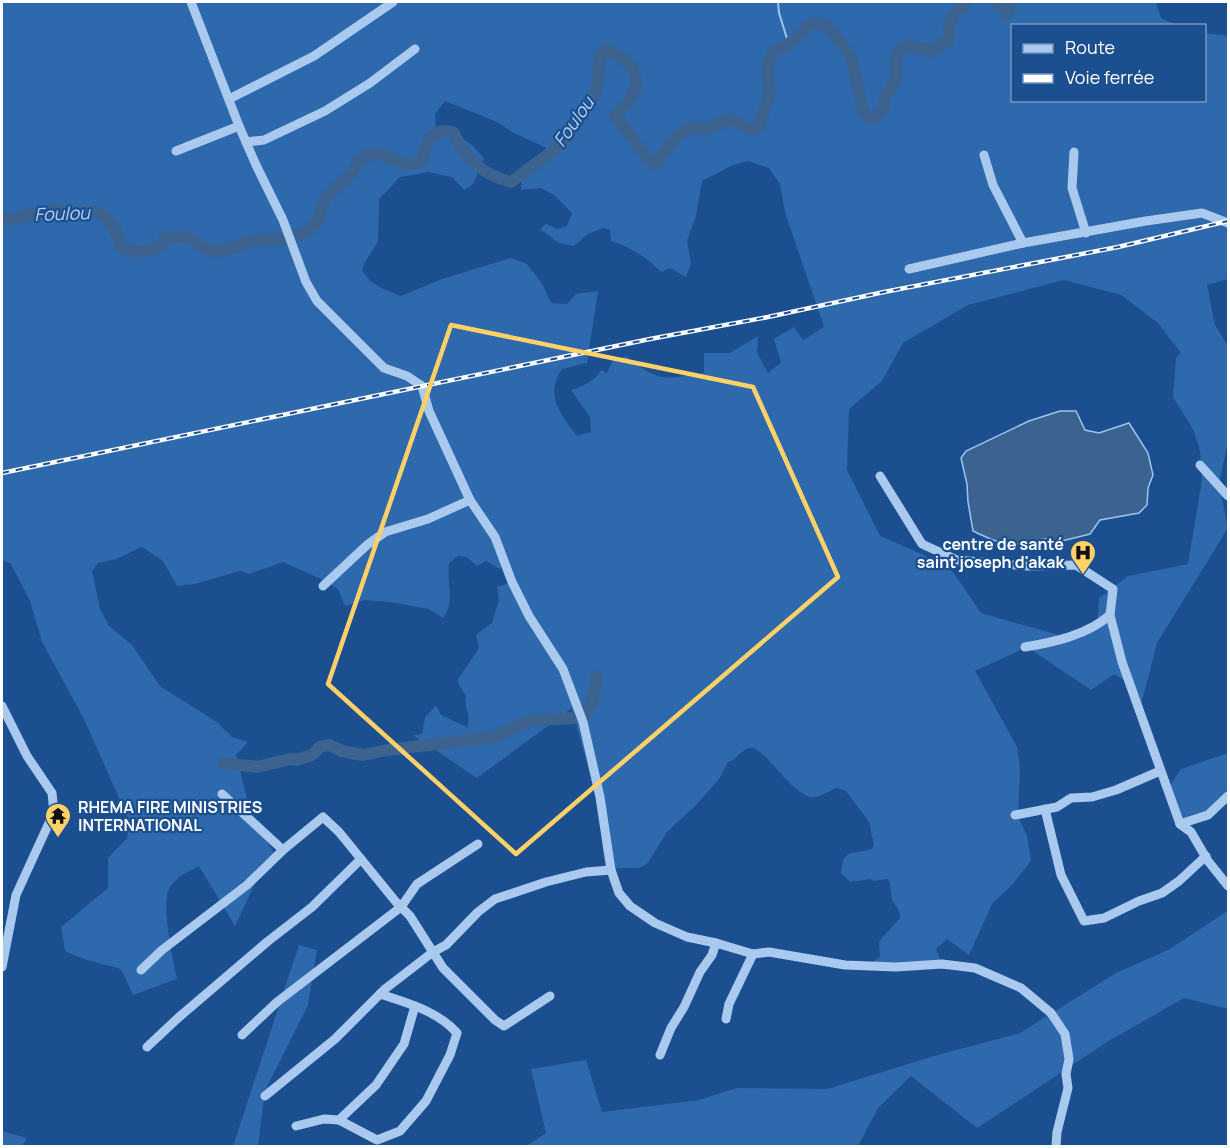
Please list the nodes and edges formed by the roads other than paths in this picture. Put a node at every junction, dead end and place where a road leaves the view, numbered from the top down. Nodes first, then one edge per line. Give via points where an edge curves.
1 (191, 2) edge
2 (393, 2) edge
3 (415, 50) dead end
4 (229, 99) junction
5 (239, 126) junction
6 (246, 142) junction
7 (176, 151) dead end
8 (1074, 152) dead end
9 (984, 155) dead end
10 (1228, 223) edge
11 (1086, 232) junction
12 (1023, 243) junction
13 (909, 269) dead end
14 (1200, 465) dead end
15 (880, 476) dead end
16 (1228, 496) edge
17 (470, 500) junction
18 (323, 586) dead end
19 (1110, 615) junction
20 (1025, 647) dead end
21 (2, 706) edge
22 (1160, 771) junction
23 (222, 794) dead end
24 (1228, 796) edge
25 (1046, 809) junction
26 (1015, 814) dead end
27 (1180, 824) junction
28 (478, 844) dead end
29 (284, 850) junction
30 (1206, 856) junction
31 (361, 860) junction
32 (611, 870) junction
33 (1228, 886) edge
34 (401, 907) junction
35 (716, 943) junction
36 (433, 952) junction
37 (753, 954) junction
38 (2, 967) edge
39 (141, 970) dead end
40 (380, 994) junction
41 (549, 996) dead end
42 (415, 1006) junction
43 (726, 1019) dead end
44 (242, 1035) dead end
45 (147, 1047) dead end
46 (660, 1055) dead end
47 (265, 1096) dead end
48 (339, 1120) junction
49 (296, 1126) dead end
50 (1056, 1146) edge

1 - 4 street
2 - 4 street via 314,56
3 - 6 street via 325,111 264,140
4 - 5 street
5 - 6 street
5 - 7 street
6 - 17 street via 317,301 384,368 422,386 429,411
8 - 11 street via 1072,188
9 - 12 street via 993,185
10 - 11 street via 1202,213
11 - 12 street
12 - 13 street
14 - 16 street
15 - 19 street via 922,544 957,560 1028,566 1076,565 1113,589
17 - 18 street via 385,532
17 - 32 street via 495,537 512,582 563,669 582,716
19 - 20 street via 1097,626
19 - 22 street
21 - 38 street via 27,756 52,793 54,812 16,895
22 - 25 street via 1116,790 1071,798
22 - 27 street
23 - 29 street
24 - 27 street via 1208,815
25 - 26 street
25 - 30 street via 1061,875 1084,921 1104,918 1162,893
27 - 30 street via 1191,832
28 - 34 street via 417,884
29 - 31 street via 323,817
29 - 39 street via 247,885
30 - 33 street
31 - 34 street
31 - 45 street via 312,907
32 - 35 street via 619,893 630,906 687,937
32 - 36 street via 576,875 495,899 446,945
34 - 36 street
34 - 44 street via 277,1002
35 - 37 street
35 - 46 street
36 - 40 street
36 - 41 street via 443,968 504,1026
37 - 43 street
37 - 50 street via 769,952 845,965 942,964 975,968 1021,988 1051,1013 1065,1034 1070,1059 1068,1088
40 - 42 street
40 - 47 street via 335,1039
42 - 48 street via 404,1044 376,1085
42 - 48 street via 449,1024 457,1033 426,1101 400,1131 376,1140
48 - 49 street via 324,1119

